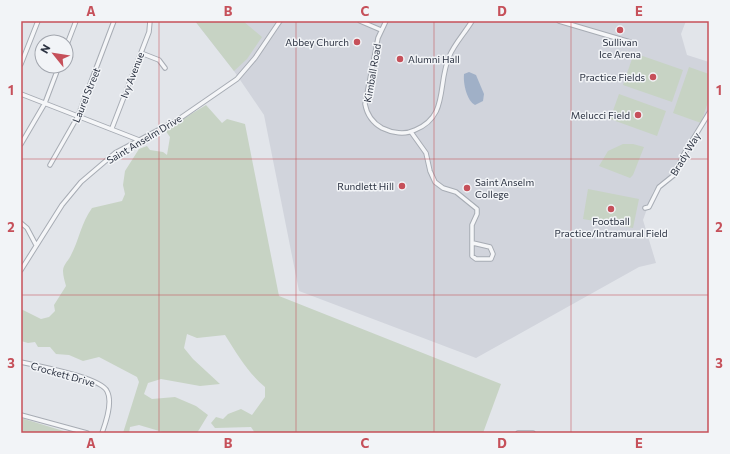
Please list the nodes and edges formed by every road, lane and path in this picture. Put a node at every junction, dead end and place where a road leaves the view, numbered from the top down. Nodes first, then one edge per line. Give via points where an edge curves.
1 (38, 21) edge
2 (76, 21) edge
3 (114, 21) edge
4 (150, 21) edge
5 (280, 21) edge
6 (360, 21) edge
7 (386, 21) edge
8 (472, 21) edge
9 (559, 21) edge
10 (381, 30) junction
11 (71, 34) edge
12 (630, 42) dead end
13 (141, 53) junction
14 (21, 64) edge
15 (166, 68) dead end
16 (56, 74) edge
17 (21, 94) edge
18 (44, 103) junction
19 (709, 113) edge
20 (78, 116) junction
21 (112, 128) junction
22 (411, 132) junction
23 (139, 140) junction
24 (21, 144) edge
25 (50, 165) dead end
26 (645, 208) dead end
27 (21, 223) edge
28 (472, 243) junction
29 (36, 245) junction
30 (21, 270) edge
31 (21, 362) edge
32 (21, 415) edge
33 (87, 433) edge
34 (102, 433) edge
35 (518, 433) edge
36 (533, 433) edge

1 - 14 street
2 - 11 street
3 - 20 street, Laurel Street
4 - 13 street, Ivy Avenue via 149,32
5 - 23 street, Saint Anselm Drive via 237,79 179,119
6 - 10 street, Kimball Road
7 - 10 street
8 - 22 street via 449,57 435,115 426,125
9 - 12 street
10 - 22 street, Kimball Road via 366,97 366,108 371,119 382,128 394,132
13 - 15 street via 159,60
13 - 21 street, Ivy Avenue
16 - 18 street
17 - 18 street
18 - 20 street
18 - 24 street
19 - 26 street, Brady Way via 674,175 659,187 650,207
20 - 21 street
20 - 25 street, Laurel Street
21 - 23 street
22 - 28 street via 426,153 430,174 435,182 456,192 477,209 472,226
23 - 29 street, Saint Anselm Drive via 109,158 75,188
27 - 29 street via 27,228
28 - 28 street via 472,257 491,259 493,254 490,247
29 - 30 street, Saint Anselm Drive
31 - 34 street, Crockett Drive via 61,371 102,386 109,398
32 - 33 street
35 - 36 street

